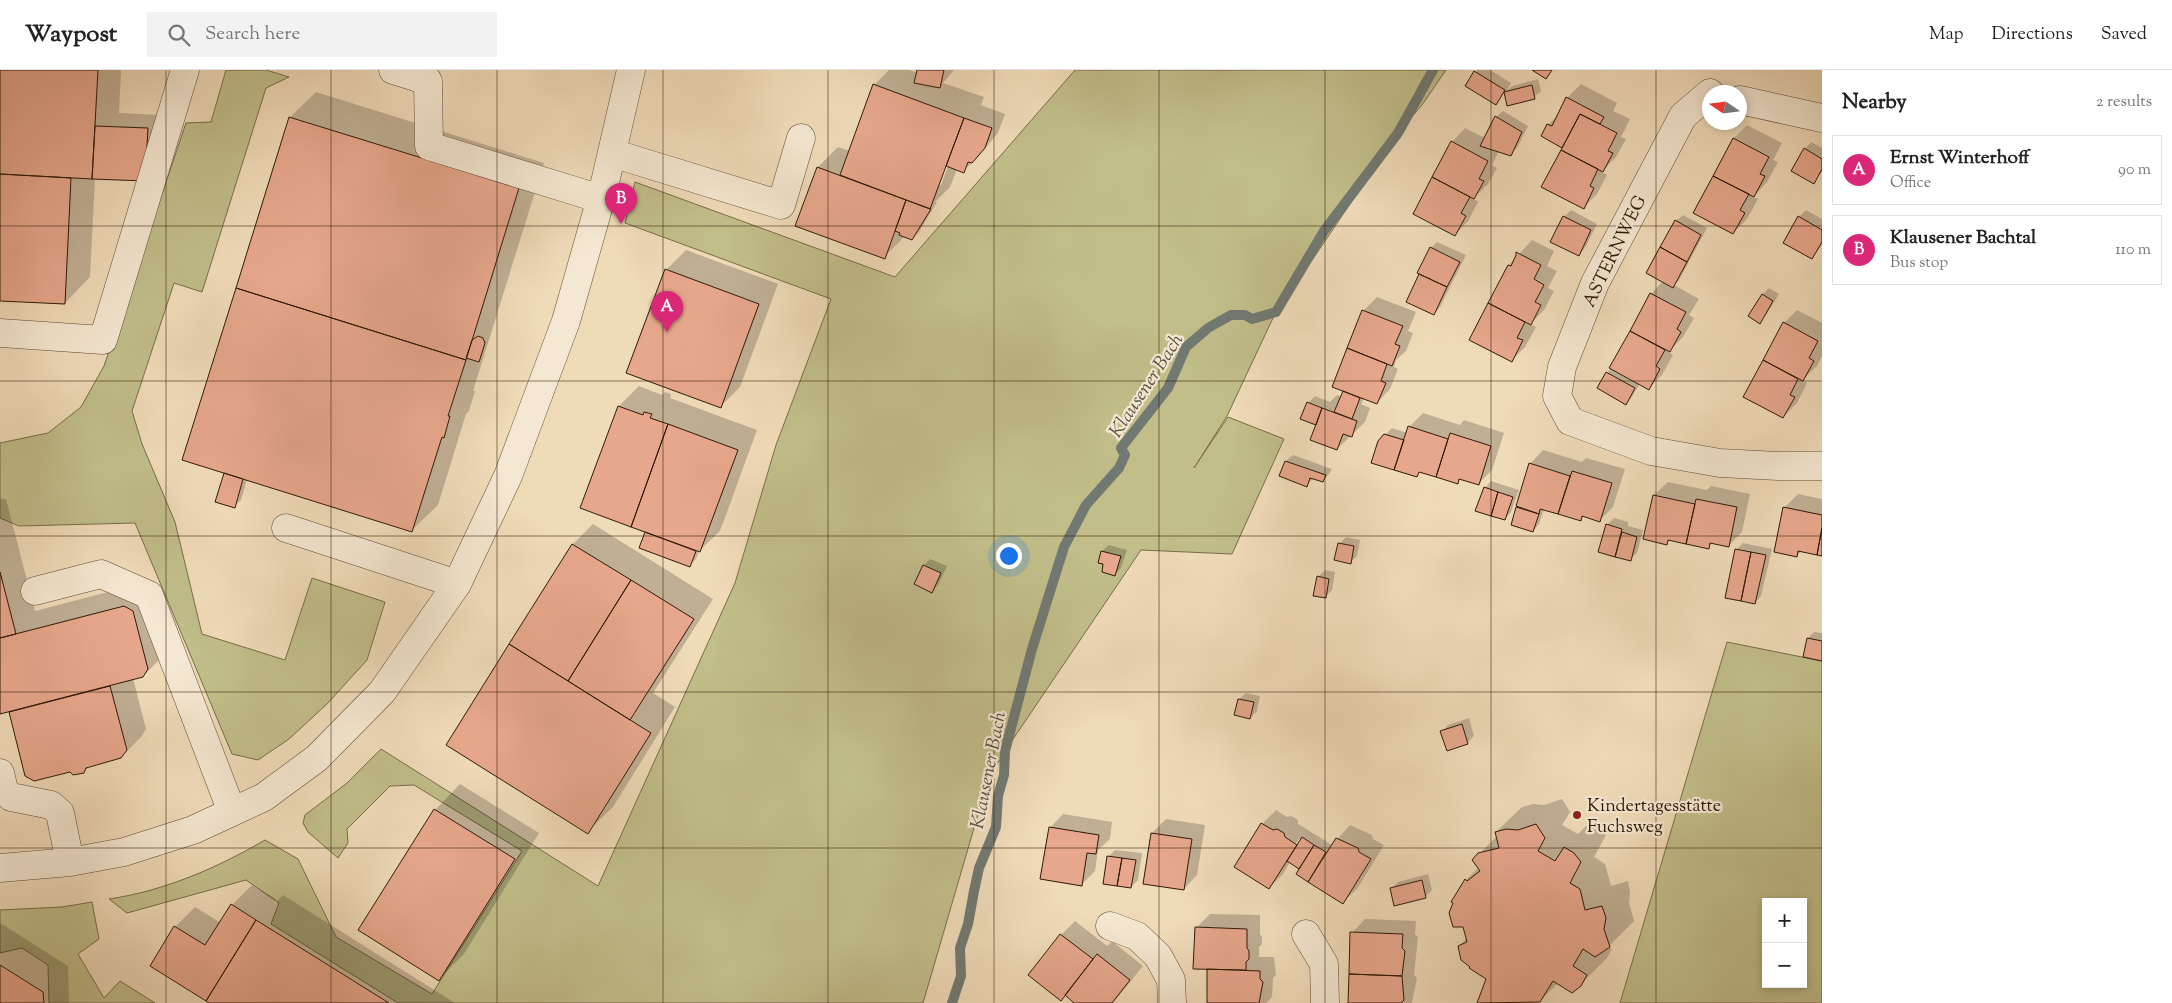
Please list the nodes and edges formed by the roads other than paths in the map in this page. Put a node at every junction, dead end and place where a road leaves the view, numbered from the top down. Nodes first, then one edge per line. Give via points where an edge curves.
1 (185, 70) edge
2 (393, 70) edge
3 (630, 70) edge
4 (1702, 99) edge
5 (1747, 102) edge
6 (1822, 118) edge
7 (801, 138) dead end
8 (612, 153) junction
9 (601, 199) junction
10 (0, 333) edge
11 (1822, 466) edge
12 (286, 528) dead end
13 (457, 584) junction
14 (35, 591) dead end
15 (0, 773) edge
16 (232, 812) junction
17 (70, 862) junction
18 (0, 868) edge
19 (1110, 926) dead end
20 (1306, 934) dead end
21 (1172, 1003) edge
22 (1325, 1003) edge

1 - 10 street via 103,340
2 - 9 street via 428,81 429,146
3 - 8 street
4 - 11 street, ASTERNWEG via 1683,116 1595,283 1562,367 1557,396 1570,421 1651,451 1720,463
5 - 6 street
7 - 8 street via 780,205
8 - 9 street
9 - 13 street via 566,321 508,476
12 - 13 street
13 - 16 street via 382,692 330,745 264,797
14 - 16 street via 101,574 149,595
15 - 17 street via 4,790 11,797 51,805 60,813
16 - 17 street via 193,830 124,852
17 - 18 street
19 - 21 street via 1137,936 1158,956 1171,980
20 - 22 street via 1324,964

